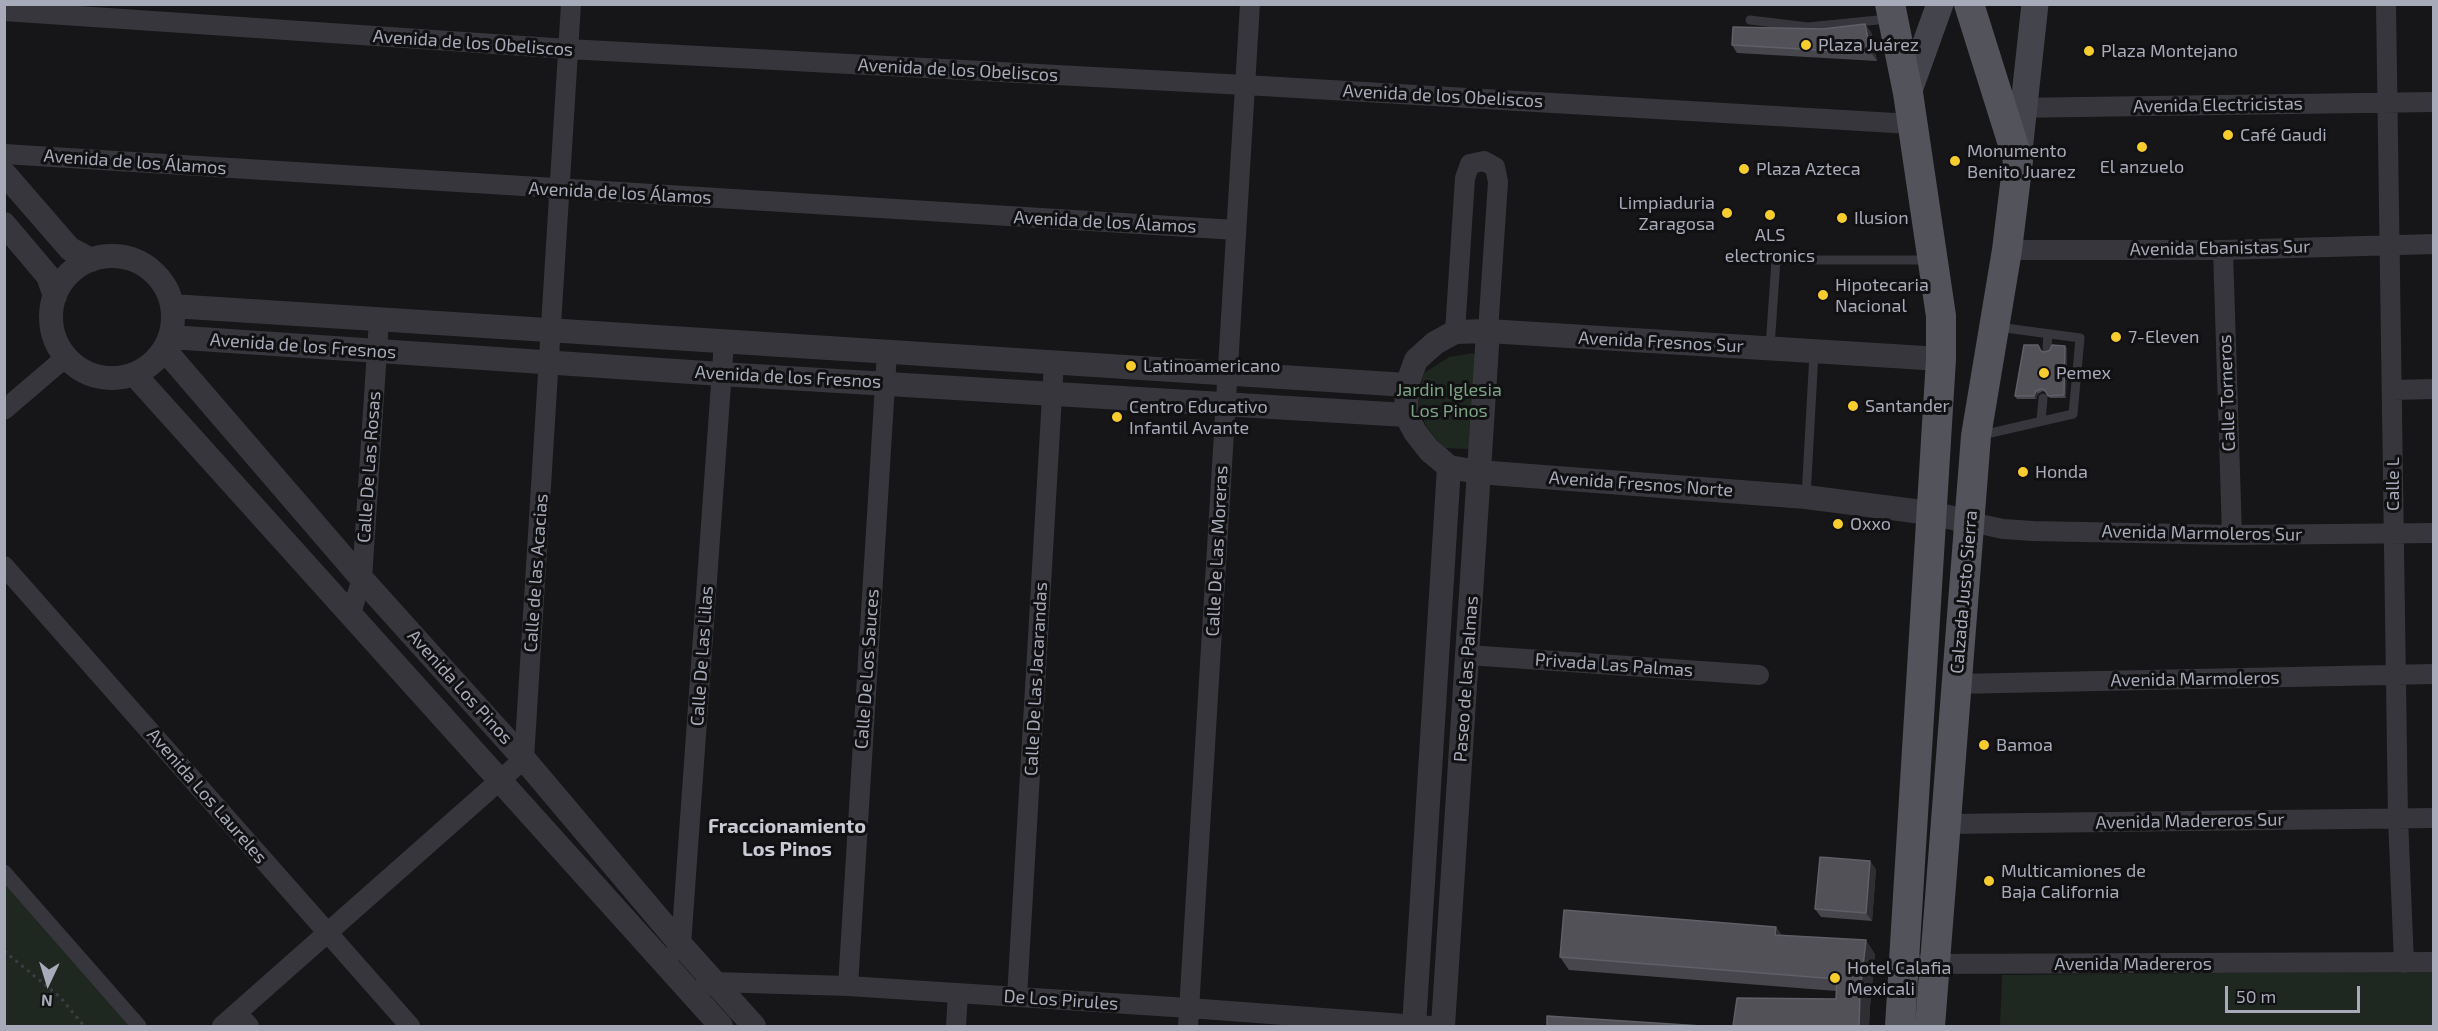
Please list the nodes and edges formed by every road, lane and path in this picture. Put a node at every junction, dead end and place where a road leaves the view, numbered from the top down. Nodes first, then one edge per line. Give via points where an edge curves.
1 (571, 4) edge
2 (1250, 4) edge
3 (1940, 4) edge
4 (1969, 4) edge
5 (2035, 4) edge
6 (2386, 4) edge
7 (4, 11) edge
8 (118, 12) edge
9 (1892, 12) edge
10 (1750, 20) dead end
11 (568, 49) junction
12 (1245, 85) junction
13 (1908, 93) junction
14 (2388, 102) junction
15 (2433, 102) edge
16 (2014, 108) junction
17 (1912, 124) junction
18 (4, 154) edge
19 (4, 173) edge
20 (560, 190) junction
21 (4, 224) edge
22 (1236, 230) junction
23 (2390, 244) junction
24 (2433, 244) edge
25 (2007, 250) junction
26 (2223, 250) junction
27 (91, 260) junction
28 (1932, 260) junction
29 (55, 296) junction
30 (172, 306) junction
31 (380, 320) junction
32 (1993, 327) junction
33 (551, 331) junction
34 (1488, 331) junction
35 (1455, 332) junction
36 (2048, 334) junction
37 (724, 342) junction
38 (167, 343) junction
39 (1770, 348) junction
40 (2047, 348) edge
41 (377, 351) junction
42 (1814, 351) junction
43 (887, 352) junction
44 (66, 357) junction
45 (1941, 358) junction
46 (1054, 362) junction
47 (549, 363) junction
48 (1228, 372) junction
49 (134, 374) junction
50 (721, 374) junction
51 (885, 383) junction
52 (1407, 385) junction
53 (2433, 389) edge
54 (2393, 390) junction
55 (1052, 393) junction
56 (2043, 398) dead end
57 (1226, 403) junction
58 (4, 410) edge
59 (1407, 415) junction
60 (2041, 421) junction
61 (1976, 436) junction
62 (1449, 467) junction
63 (1478, 472) junction
64 (1806, 497) junction
65 (1930, 513) junction
66 (1971, 522) junction
67 (2433, 532) edge
68 (2394, 533) junction
69 (2232, 535) junction
70 (4, 566) edge
71 (362, 579) junction
72 (351, 613) junction
73 (1468, 655) junction
74 (2397, 674) junction
75 (2433, 674) edge
76 (1759, 675) dead end
77 (1956, 684) junction
78 (524, 759) junction
79 (499, 782) junction
80 (2433, 818) edge
81 (2398, 819) junction
82 (1946, 824) junction
83 (4, 872) edge
84 (327, 933) junction
85 (681, 945) junction
86 (4, 951) edge
87 (2433, 962) edge
88 (1905, 963) junction
89 (2404, 963) junction
90 (664, 964) junction
91 (1934, 965) junction
92 (715, 982) junction
93 (848, 986) junction
94 (692, 993) junction
95 (958, 993) junction
96 (1017, 997) junction
97 (1188, 1017) edge
98 (243, 1020) edge
99 (84, 1026) edge
100 (139, 1026) edge
101 (222, 1026) edge
102 (410, 1026) edge
103 (721, 1026) edge
104 (754, 1026) edge
105 (956, 1026) edge
106 (1420, 1026) edge
107 (1443, 1026) edge
108 (1900, 1026) edge
109 (1930, 1026) edge

1 - 11 street, Calle de las Acacias
2 - 12 street, Calle De Las Moreras
3 - 13 main road
4 - 16 main road
5 - 16 main road
6 - 14 street, Calle L
7 - 8 street, Avenida de los Obeliscos
8 - 11 street, Avenida de los Obeliscos
9 - 10 lane via 1808,27
9 - 13 main road, Calzada Justo Sierra
11 - 12 street, Avenida de los Obeliscos
11 - 20 street, Calle de las Acacias
12 - 17 street, Avenida de los Obeliscos
12 - 22 street, Calle De Las Moreras
13 - 17 main road, Calzada Justo Sierra
14 - 15 street, Avenida Electricistas
14 - 16 street, Avenida Electricistas
14 - 23 street, Calle L
16 - 25 main road, Calzada Justo Sierra via 2018,159
17 - 28 main road, Calzada Justo Sierra
18 - 20 street, Avenida de los Álamos
19 - 27 street via 70,249
20 - 22 street, Avenida de los Álamos
20 - 33 street, Calle de las Acacias
21 - 29 street via 48,276
22 - 48 street, Calle De Las Moreras
23 - 24 street, Avenida Ebanistas Sur
23 - 26 street, Avenida Ebanistas Sur
23 - 54 street, Calle L
25 - 26 street, Avenida Ebanistas Sur
25 - 32 main road, Calzada Justo Sierra
26 - 69 street, Calle Torneros
27 - 29 street via 69,274
27 - 30 street via 109,256 143,264 157,275
28 - 39 lane via 1776,260
28 - 45 main road, Calzada Justo Sierra via 1941,316
29 - 44 street via 52,328
30 - 31 street, Avenida de los Fresnos
30 - 38 street via 173,322
31 - 33 street, Avenida de los Fresnos
31 - 41 street, Calle De Las Rosas
32 - 36 lane
32 - 61 main road, Calzada Justo Sierra
33 - 37 street, Avenida de los Fresnos
33 - 47 street, Calle de las Acacias
34 - 35 street, Avenida Fresnos Sur
34 - 35 street via 1498,182 1495,167 1484,160 1470,164 1465,178
34 - 39 street, Avenida Fresnos Sur
34 - 63 street, Paseo de las Palmas
35 - 52 street via 1416,360
36 - 40 lane
36 - 60 lane via 2080,338 2073,414
37 - 43 street, Avenida de los Fresnos
37 - 50 street, Calle De Las Lilas
38 - 41 street, Avenida de los Fresnos
38 - 49 street via 146,368
38 - 71 street, Avenida Los Pinos
39 - 42 street, Avenida Fresnos Sur
41 - 47 street, Avenida de los Fresnos
41 - 71 street, Calle De Las Rosas
42 - 45 street, Avenida Fresnos Sur
42 - 64 lane
43 - 46 street, Avenida de los Fresnos
43 - 51 street, Calle De Los Sauces
44 - 49 street via 90,374
44 - 58 street
45 - 65 main road, Calzada Justo Sierra
46 - 48 street, Avenida de los Fresnos
46 - 55 street, Calle De Las Jacarandas
47 - 50 street, Avenida de los Fresnos
47 - 78 street, Calle de las Acacias
48 - 52 street, Avenida de los Fresnos
48 - 57 street, Calle De Las Moreras
49 - 72 street, Avenida Los Pinos
50 - 51 street, Avenida de los Fresnos
50 - 85 street, Calle De Las Lilas
51 - 55 street, Avenida de los Fresnos
51 - 93 street, Calle De Los Sauces
52 - 59 street
53 - 54 street
54 - 68 street, Calle L
55 - 57 street, Avenida de los Fresnos
55 - 96 street, Calle De Las Jacarandas
56 - 60 lane
57 - 59 street, Avenida de los Fresnos
57 - 97 street, Calle De Las Moreras
59 - 62 street via 1429,450
60 - 61 lane
61 - 66 main road, Calzada Justo Sierra
62 - 63 street, Avenida Fresnos Norte
62 - 106 street, Paseo de las Palmas
63 - 64 street, Avenida Fresnos Norte
63 - 73 street, Paseo de las Palmas
64 - 65 street, Avenida Fresnos Norte
65 - 66 street, Avenida Fresnos Norte
65 - 88 main road, Calzada Justo Sierra
66 - 69 street, Avenida Marmoleros Sur via 2003,529
66 - 77 main road, Calzada Justo Sierra
67 - 68 street, Avenida Marmoleros Sur
68 - 69 street, Avenida Marmoleros Sur
68 - 74 street, Calle L
70 - 84 street, Avenida Los Laureles
71 - 72 street, Calle De Las Rosas
71 - 78 street, Avenida Los Pinos
72 - 79 street, Avenida Los Pinos
73 - 76 street, Privada Las Palmas
73 - 107 street, Paseo de las Palmas
74 - 75 street, Avenida Marmoleros
74 - 77 street, Avenida Marmoleros
74 - 81 street, Calle L
77 - 82 main road, Calzada Justo Sierra
78 - 79 street
78 - 85 street, Avenida Los Pinos
79 - 84 street
79 - 90 street, Avenida Los Pinos
80 - 81 street, Avenida Madereros Sur
81 - 82 street, Avenida Madereros Sur
81 - 89 street, Calle L
82 - 91 main road, Calzada Justo Sierra
83 - 100 street
84 - 98 street
84 - 102 street, Avenida Los Laureles
85 - 90 street
85 - 92 street, Avenida Los Pinos
86 - 99 path via 60,997
87 - 89 street, Avenida Madereros
88 - 91 street, Avenida Madereros
88 - 108 main road, Calzada Justo Sierra
89 - 91 street, Avenida Madereros
90 - 94 street, Avenida Los Pinos
91 - 109 main road, Calzada Justo Sierra
92 - 93 street, De Los Pirules
92 - 94 street, De Los Pirules
92 - 104 street, Avenida Los Pinos
93 - 95 street, De Los Pirules
94 - 103 street, Avenida Los Pinos
95 - 96 street, De Los Pirules
95 - 105 street
96 - 97 street, De Los Pirules
97 - 106 street, De Los Pirules
98 - 101 street

